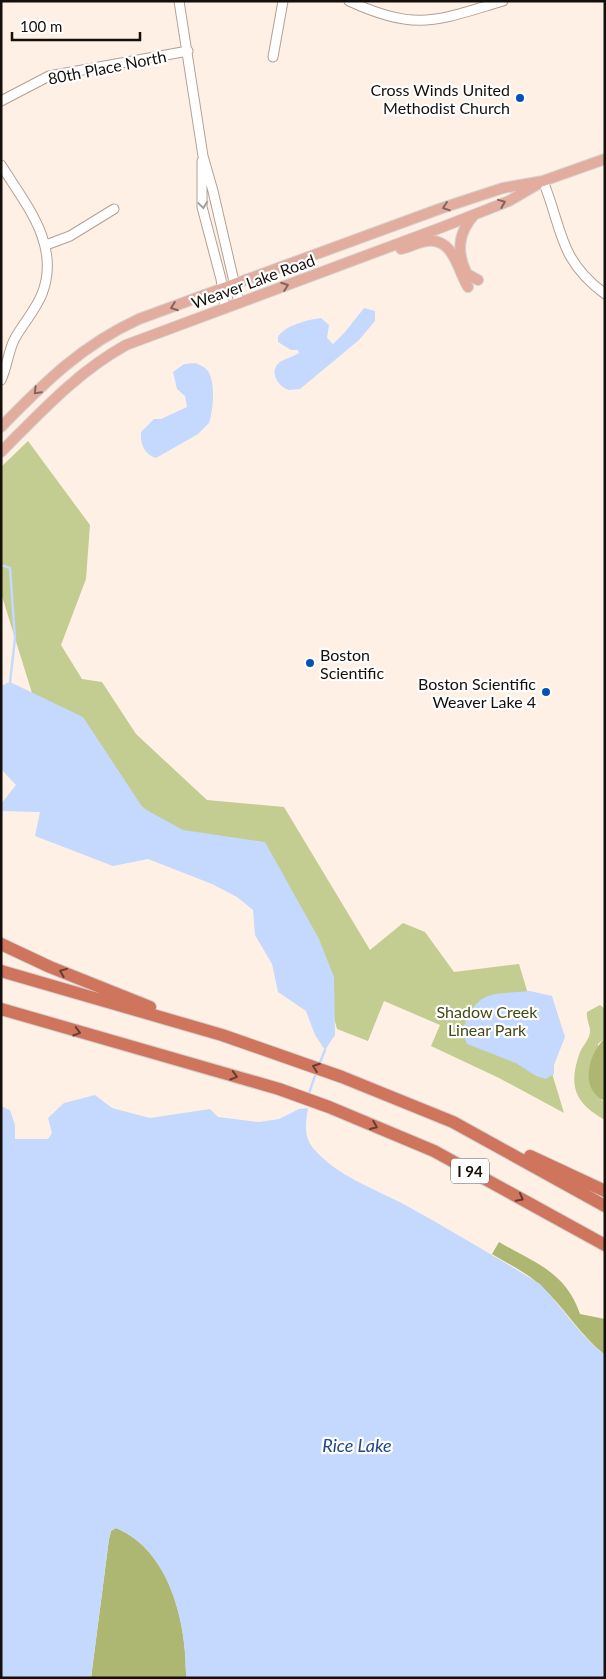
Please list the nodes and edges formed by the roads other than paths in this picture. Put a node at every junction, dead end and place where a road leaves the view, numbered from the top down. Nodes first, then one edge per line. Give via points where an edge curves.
1 (179, 1) edge
2 (282, 1) edge
3 (349, 1) edge
4 (502, 1) edge
5 (482, 4) edge
6 (188, 51) junction
7 (273, 57) dead end
8 (1, 101) edge
9 (203, 156) junction
10 (605, 160) edge
11 (1, 165) edge
12 (543, 181) junction
13 (114, 209) dead end
14 (475, 214) junction
15 (46, 245) junction
16 (378, 251) junction
17 (478, 280) dead end
18 (236, 284) junction
19 (468, 287) dead end
20 (222, 289) junction
21 (605, 294) edge
22 (239, 302) junction
23 (225, 308) junction
24 (1, 380) edge
25 (1, 426) edge
26 (1, 452) edge
27 (1, 944) edge
28 (1, 971) edge
29 (1, 1010) edge
30 (222, 1035) junction
31 (453, 1122) junction
32 (605, 1191) edge
33 (605, 1206) edge
34 (605, 1245) edge

1 - 6 street
2 - 7 street
3 - 5 street via 389,18 410,21 433,21
4 - 5 street
6 - 8 street, 80th Place North via 49,76
6 - 9 street
9 - 18 street
9 -> 20 street via 202,207
10 - 12 main road, Weaver Lake Road
11 - 15 street via 36,222
14 -> 12 main road, Weaver Lake Road via 509,201
12 -> 18 main road, Weaver Lake Road via 485,194
12 - 21 street via 569,258 578,271
13 - 15 street via 70,236
14 - 16 main road, Weaver Lake Road
14 - 17 main road via 460,236 459,247 467,274
15 - 24 street via 42,294 13,342
16 - 19 main road via 427,241 439,243 454,256
22 -> 16 main road, Weaver Lake Road
18 - 20 main road, Weaver Lake Road
18 - 22 street
20 - 23 street
20 -> 25 main road, Weaver Lake Road via 139,319 93,343 41,386
22 - 23 main road, Weaver Lake Road
23 - 26 main road, Weaver Lake Road via 146,336 103,359 60,394
30 -> 27 highway via 50,967
28 - 30 highway, I 94
29 -> 34 highway, I 94 via 279,1088 329,1107 434,1151
31 -> 30 highway, I 94 via 342,1077
31 - 32 highway
31 - 33 highway, I 94

